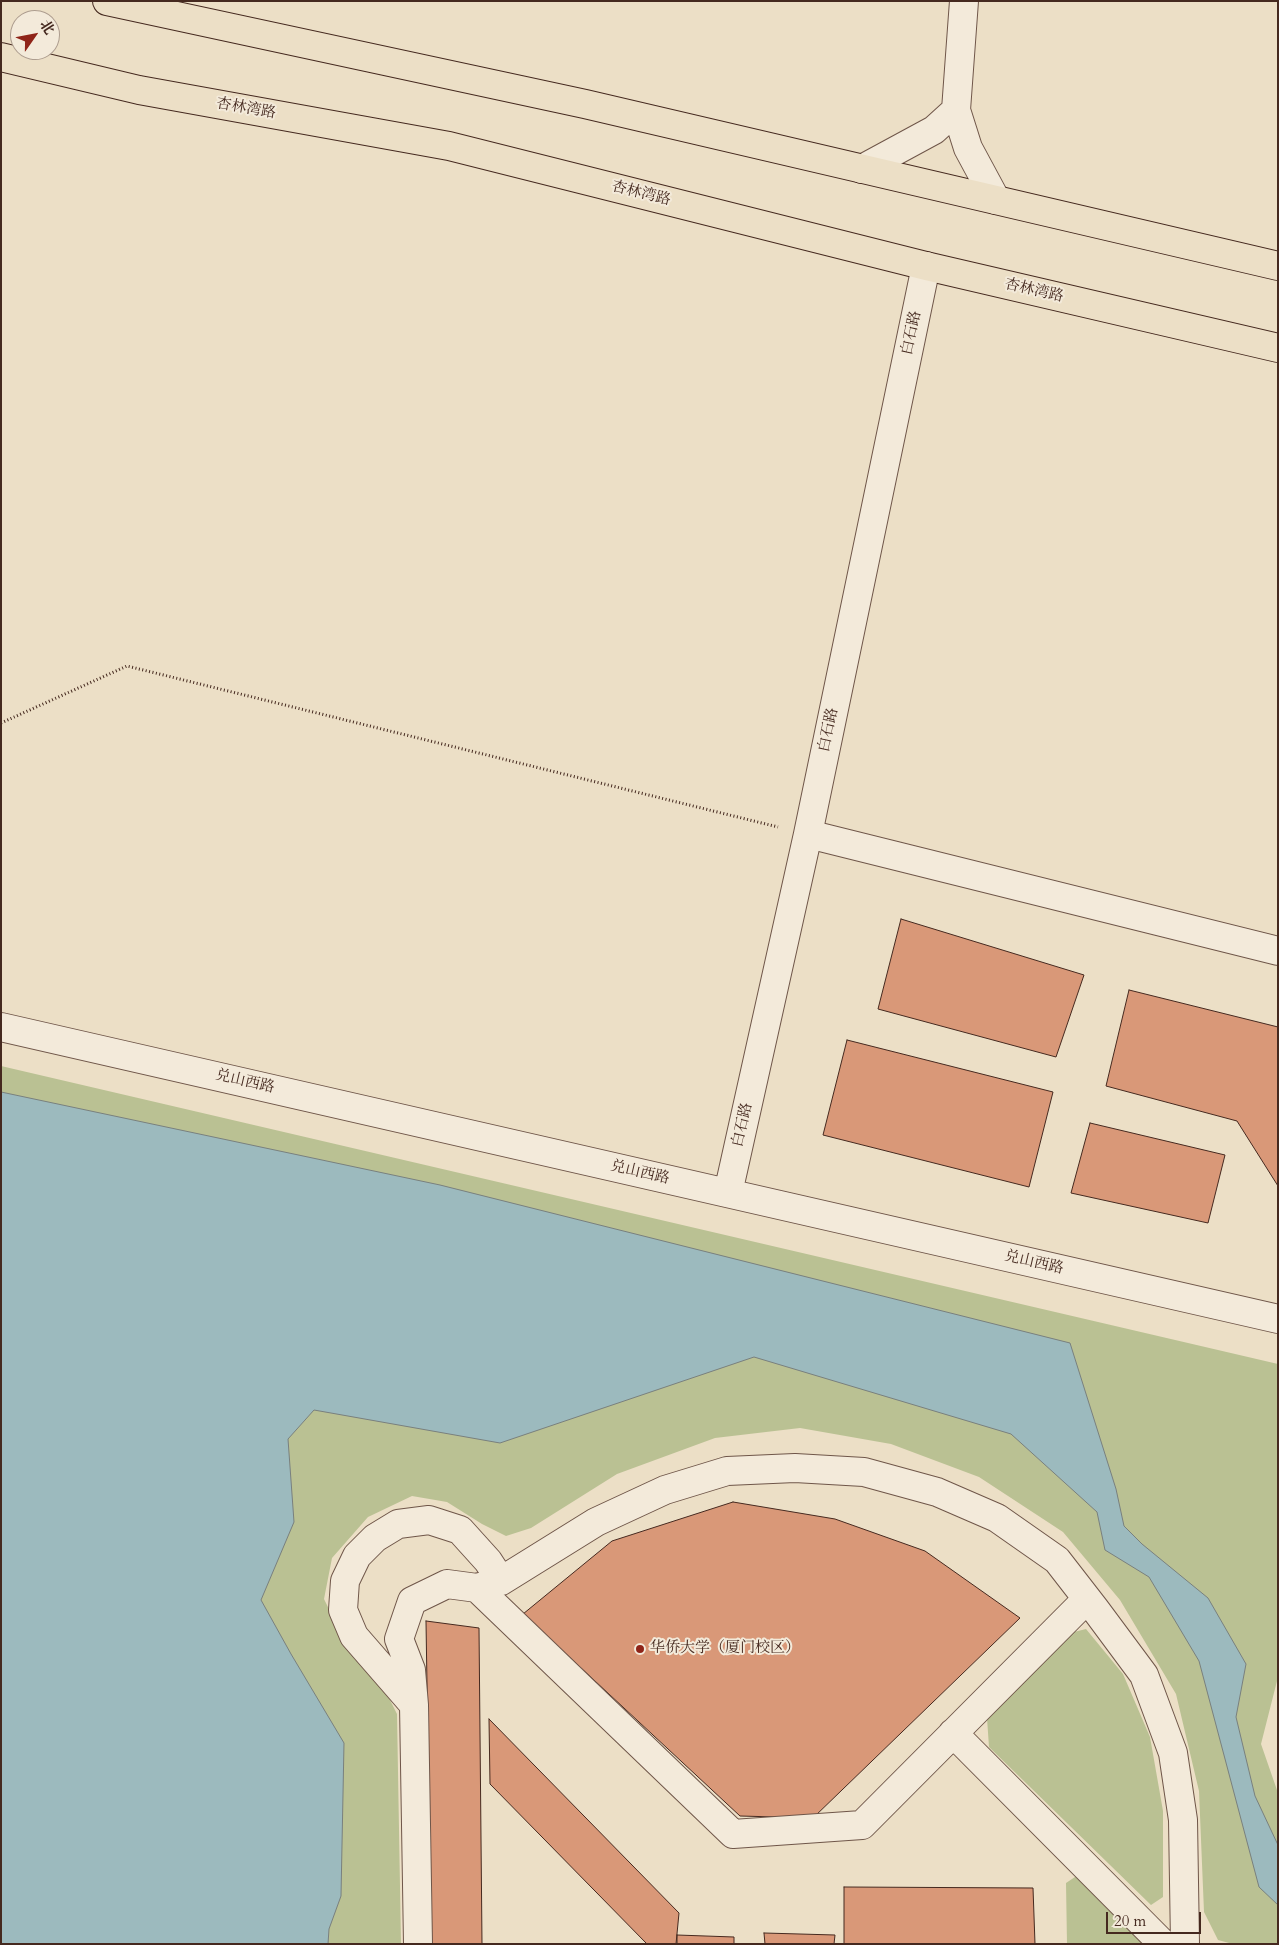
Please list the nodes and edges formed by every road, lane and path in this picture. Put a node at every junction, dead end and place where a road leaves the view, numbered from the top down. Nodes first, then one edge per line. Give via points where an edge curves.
1 (107, 1) edge
2 (125, 1) edge
3 (964, 1) edge
4 (162, 14) junction
5 (1, 57) edge
6 (1, 69) edge
7 (139, 90) junction
8 (956, 110) junction
9 (862, 169) junction
10 (996, 200) junction
11 (926, 266) junction
12 (1278, 266) edge
13 (1278, 348) edge
14 (1, 723) edge
15 (808, 834) junction
16 (1278, 951) edge
17 (1, 1027) edge
18 (728, 1193) junction
19 (1278, 1319) edge
20 (489, 1585) junction
21 (1087, 1599) junction
22 (414, 1705) junction
23 (953, 1733) junction
24 (418, 1944) edge
25 (1163, 1944) edge
26 (1185, 1944) edge

1 - 4 main road
2 - 4 main road
3 - 8 street
4 - 9 main road via 585,104
5 - 7 main road, 杏林湾路
6 - 7 main road
7 - 11 main road, 杏林湾路 via 449,146
8 - 9 street via 934,130
8 - 10 street via 968,148
9 - 10 main road
10 - 12 main road
11 - 13 main road, 杏林湾路
11 - 15 street, 白石路
14 - 15 path via 126,666
15 - 16 street
15 - 18 street, 白石路
17 - 18 street, 兑山西路
18 - 19 street, 兑山西路
20 - 21 street via 596,1522 665,1490 727,1471 795,1468 864,1472 937,1492 997,1518 1056,1560
20 - 22 street via 447,1584 412,1601 399,1639 411,1670
20 - 22 street via 488,1561 460,1530 429,1520 398,1524 375,1538 357,1556 345,1581 343,1610 354,1636
20 - 23 street via 733,1834 862,1825
21 - 23 street
21 - 26 street via 1144,1675 1173,1753 1183,1820
22 - 24 street
23 - 25 street

